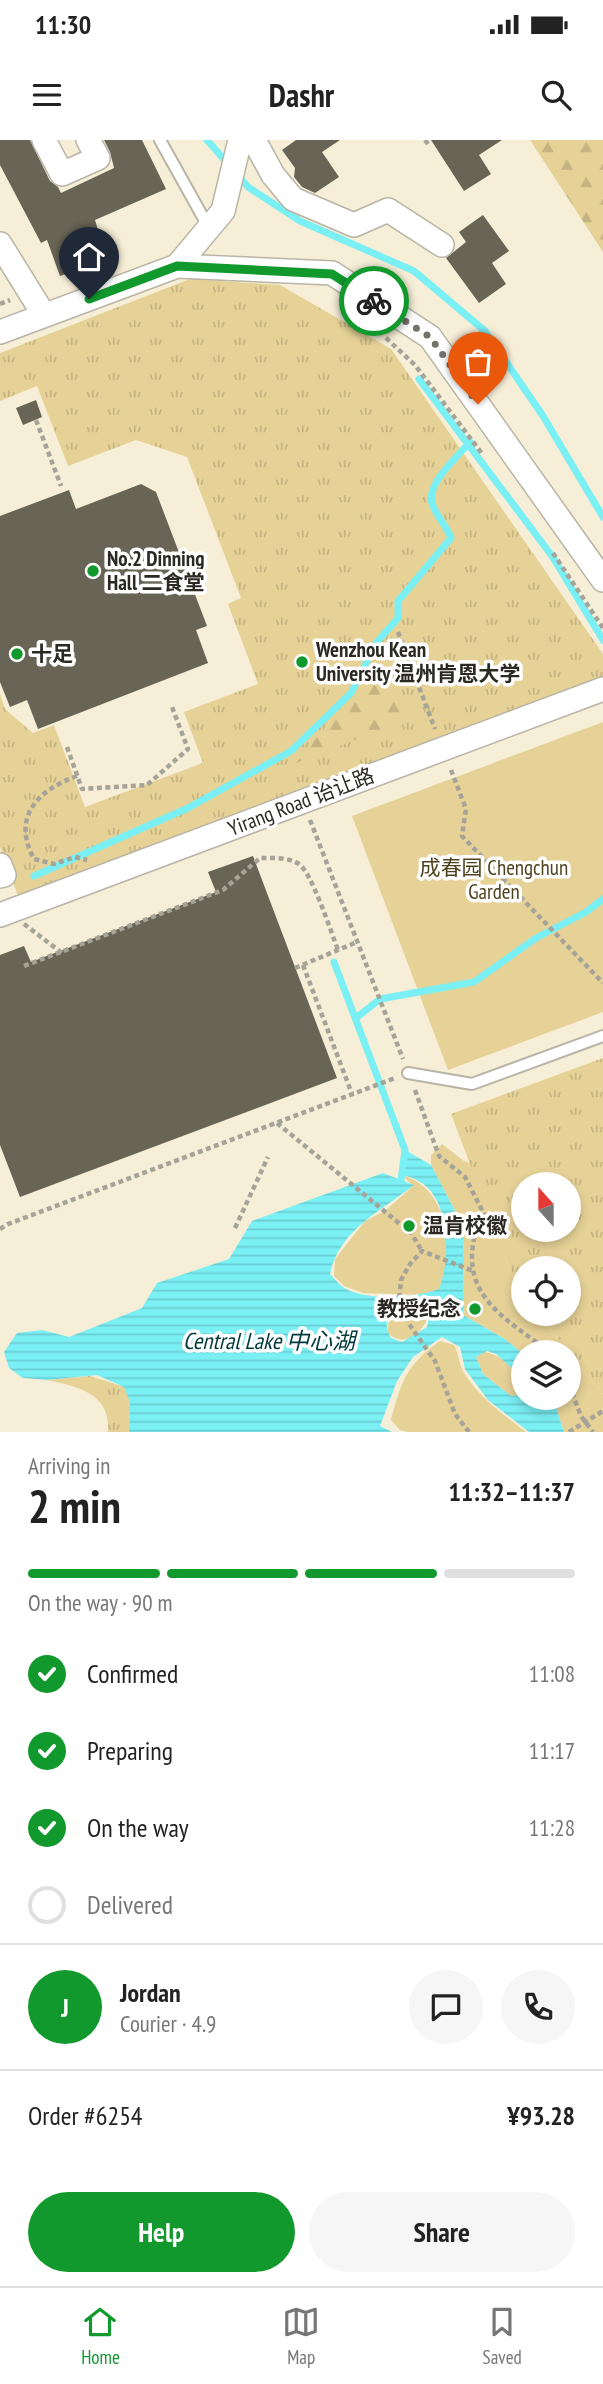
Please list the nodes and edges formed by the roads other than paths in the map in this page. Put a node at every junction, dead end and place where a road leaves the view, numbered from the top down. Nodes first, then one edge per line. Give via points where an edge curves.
1 (44, 140) edge
2 (88, 140) edge
3 (159, 140) edge
4 (240, 140) edge
5 (254, 140) edge
6 (216, 220) junction
7 (0, 244) edge
8 (442, 245) dead end
9 (177, 266) junction
10 (44, 315) junction
11 (0, 332) edge
12 (603, 580) edge
13 (603, 689) edge
14 (0, 865) edge
15 (0, 876) edge
16 (0, 915) edge
17 (603, 1036) edge
18 (408, 1073) road end

1 - 2 street via 62,174 98,158
3 - 6 lane
4 - 6 street
5 - 8 street via 293,199 354,225 388,209
6 - 9 street
7 - 10 street
9 - 10 street
9 - 12 street via 332,274 430,337
10 - 11 street
13 - 16 street, Yirang Road 诒让路
14 - 15 street via 4,874
17 - 18 lane via 472,1084

